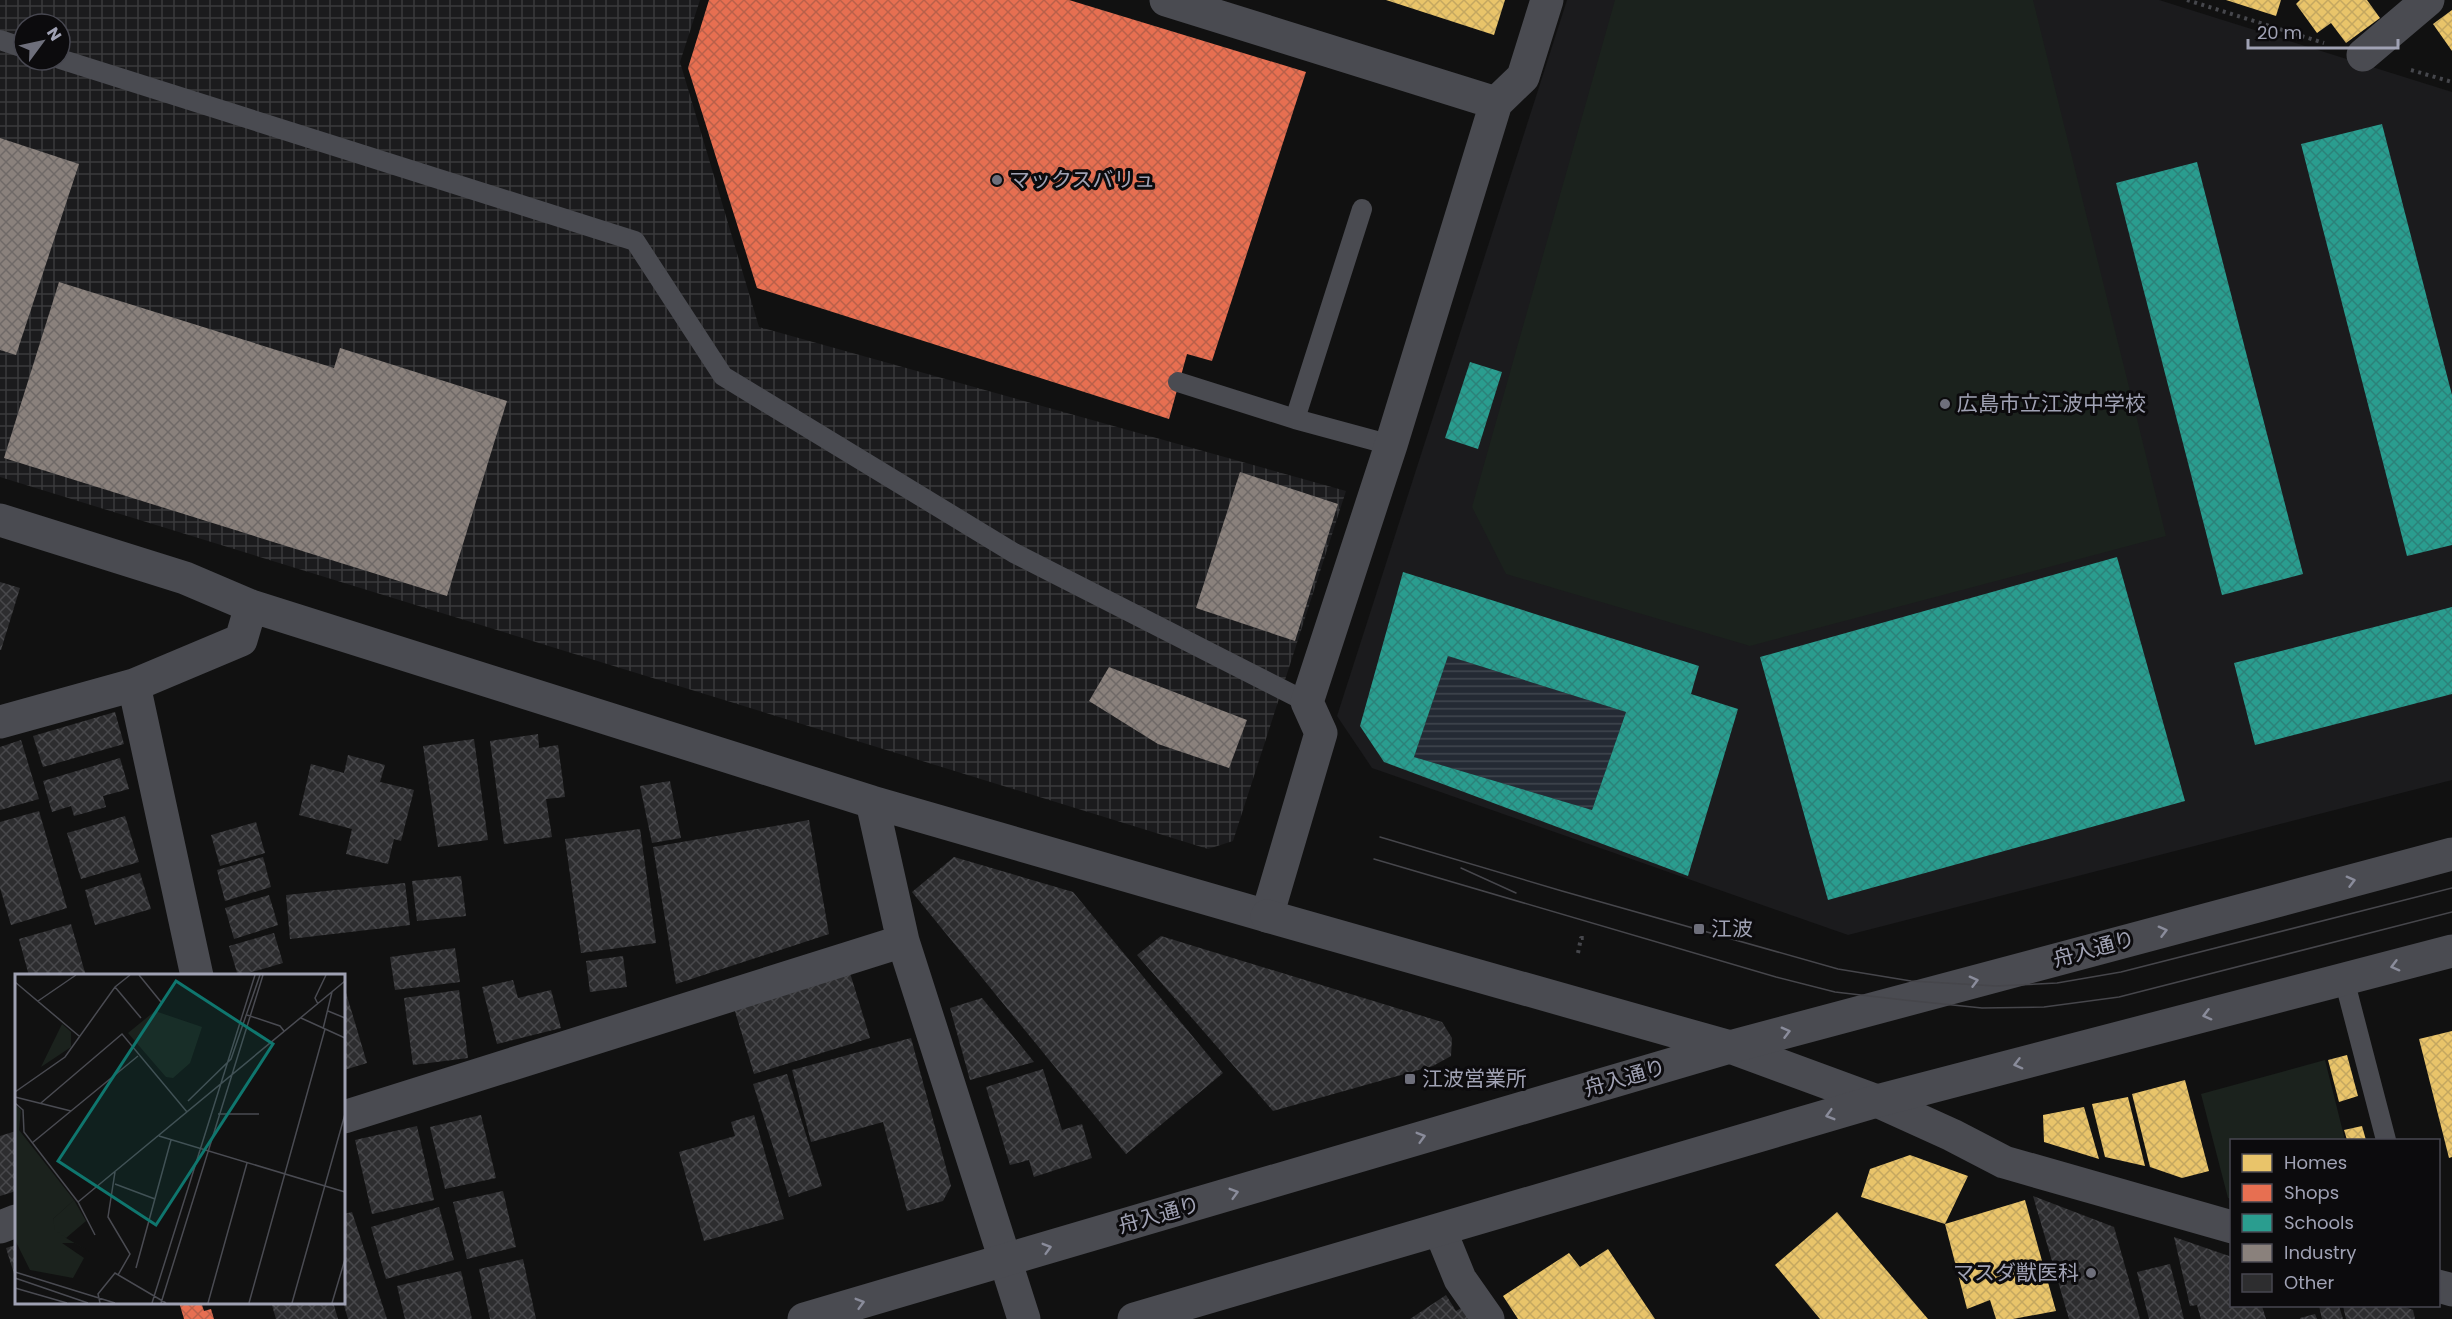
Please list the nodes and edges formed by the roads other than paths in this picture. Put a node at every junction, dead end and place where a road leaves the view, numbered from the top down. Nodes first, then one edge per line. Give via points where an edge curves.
1 (1166, 0) edge
2 (1547, 0) edge
3 (2428, 0) edge
4 (2363, 55) road end
5 (72, 63) edge
6 (1496, 103) junction
7 (1362, 209) dead end
8 (1178, 382) dead end
9 (1295, 419) junction
10 (1391, 445) junction
11 (0, 520) edge
12 (251, 606) junction
13 (134, 685) junction
14 (1307, 702) junction
15 (0, 722) edge
16 (872, 802) junction
17 (2452, 854) edge
18 (1267, 916) junction
19 (903, 941) junction
20 (2452, 951) edge
21 (197, 974) edge
22 (2344, 979) junction
23 (1730, 1047) junction
24 (1877, 1101) junction
25 (345, 1117) edge
26 (2386, 1139) edge
27 (15, 1221) edge
28 (2230, 1226) edge
29 (0, 1227) edge
30 (1440, 1230) junction
31 (1006, 1260) junction
32 (804, 1319) edge
33 (1024, 1319) edge
34 (1134, 1319) edge
35 (1488, 1319) edge

1 - 6 street
2 - 6 street via 1523,77
3 - 4 street
5 - 14 lane via 636,241 723,376 1014,553
6 - 10 street
7 - 9 lane
8 - 9 lane
9 - 10 lane
10 - 14 street
11 - 12 street via 185,578
12 - 13 street via 241,640
12 - 16 street
13 - 15 street
13 - 21 street
14 - 18 street via 1321,733
16 - 18 street
16 - 19 street
23 -> 17 street, 舟入通り
18 - 23 street
19 - 25 street
19 - 31 street
20 -> 22 street
22 -> 24 street
22 - 26 lane
23 - 24 street
31 -> 23 street, 舟入通り
24 - 28 street via 2004,1162
24 -> 30 street
27 - 29 street
30 - 34 street
30 - 35 street via 1460,1279
32 -> 31 street, 舟入通り
31 - 33 street

